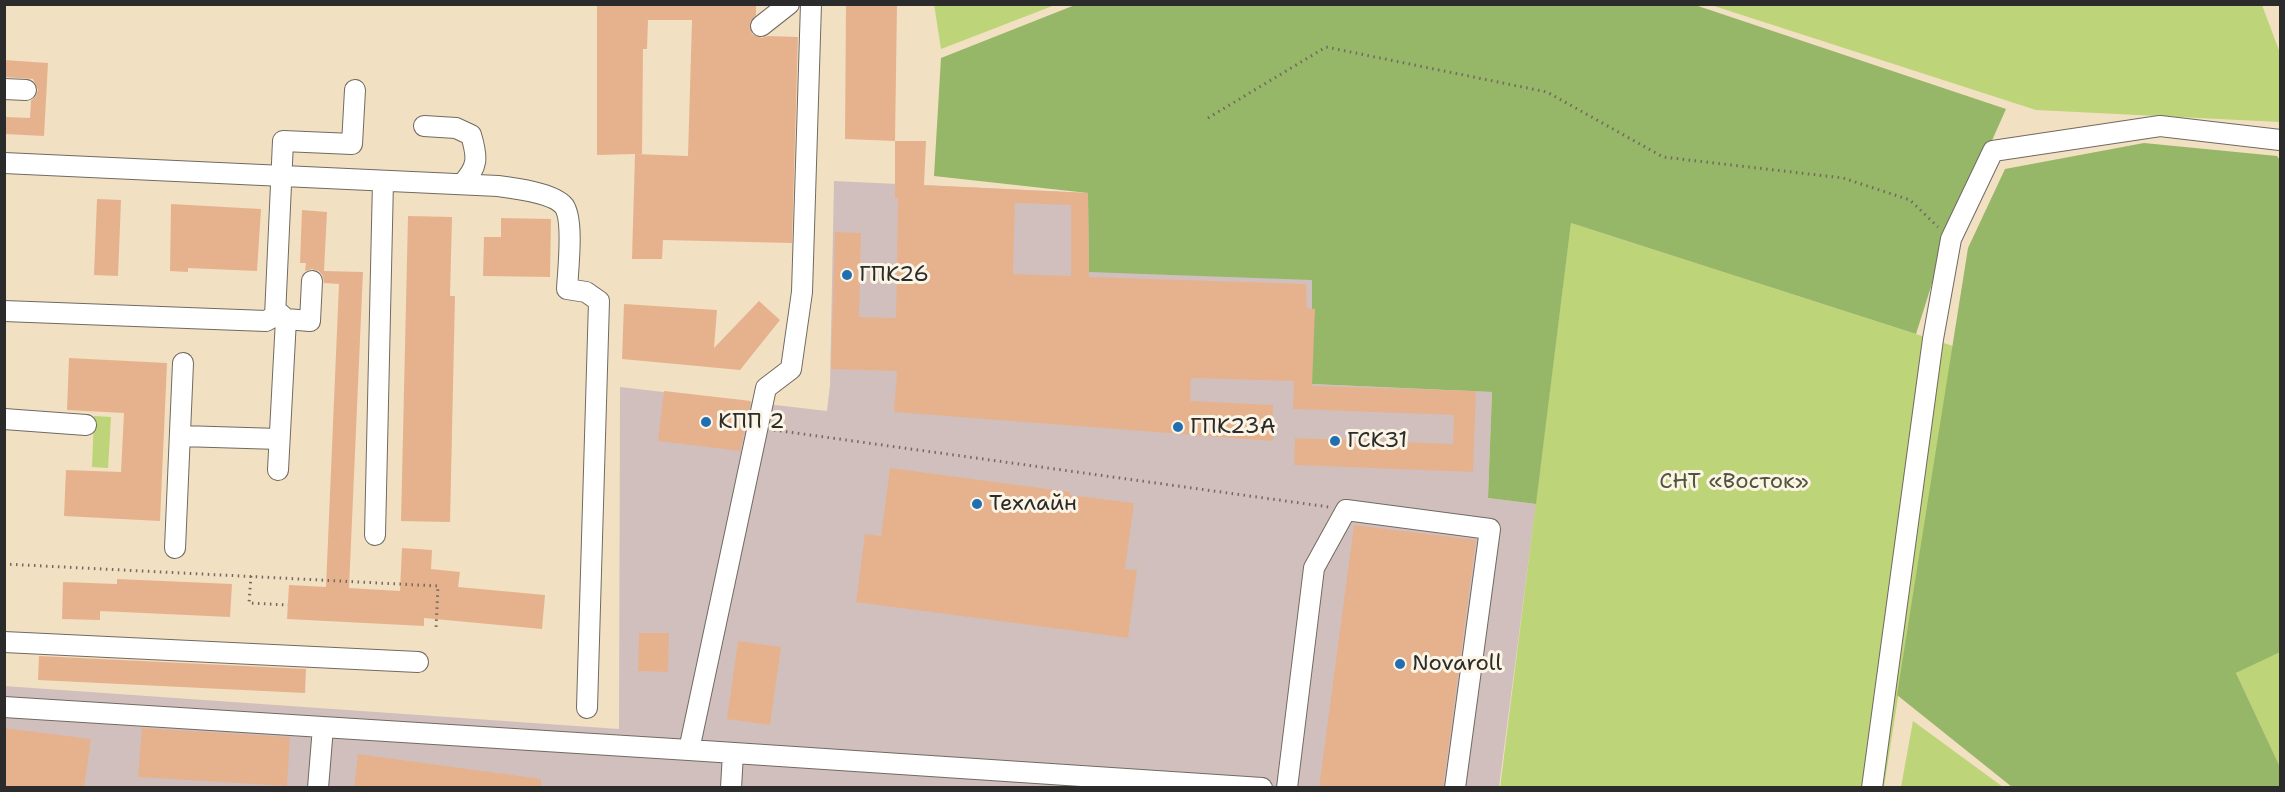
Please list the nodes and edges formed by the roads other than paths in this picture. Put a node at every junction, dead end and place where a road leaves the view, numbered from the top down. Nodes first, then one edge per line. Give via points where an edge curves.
1 (789, 4) edge
2 (811, 4) edge
3 (761, 26) dead end
4 (4, 89) edge
5 (26, 90) dead end
6 (355, 90) dead end
7 (424, 126) dead end
8 (2280, 140) edge
9 (4, 163) edge
10 (282, 176) junction
11 (383, 181) junction
12 (462, 184) junction
13 (312, 281) dead end
14 (4, 311) edge
15 (281, 315) junction
16 (183, 363) dead end
17 (4, 419) edge
18 (86, 425) dead end
19 (181, 436) junction
20 (279, 439) junction
21 (278, 470) dead end
22 (375, 535) dead end
23 (175, 548) dead end
24 (4, 642) edge
25 (418, 662) dead end
26 (4, 707) edge
27 (587, 708) dead end
28 (323, 727) junction
29 (689, 750) junction
30 (733, 753) junction
31 (1177, 785) edge
32 (318, 788) edge
33 (731, 788) edge
34 (1262, 788) edge
35 (1287, 788) edge
36 (1455, 788) edge
37 (1872, 788) edge

1 - 3 lane
2 - 29 lane via 802,292 791,369 766,388
4 - 5 lane
6 - 10 lane via 352,144 283,141
7 - 12 lane via 456,128 471,135 477,155 472,174
8 - 37 lane via 2160,126 1993,151 1951,239 1933,339
9 - 10 lane
10 - 11 lane
10 - 15 lane
11 - 12 lane
11 - 22 lane
12 - 27 lane via 535,192 562,204 569,216 567,289 586,292 599,301
13 - 15 lane via 310,321
14 - 15 lane via 266,321
15 - 20 lane
16 - 19 lane
17 - 18 lane
19 - 20 lane
19 - 23 lane
20 - 21 lane
24 - 25 lane
26 - 28 lane
28 - 29 lane
28 - 32 lane
29 - 30 lane
30 - 31 lane
30 - 33 lane
31 - 34 lane
35 - 36 lane via 1314,568 1346,510 1490,529

